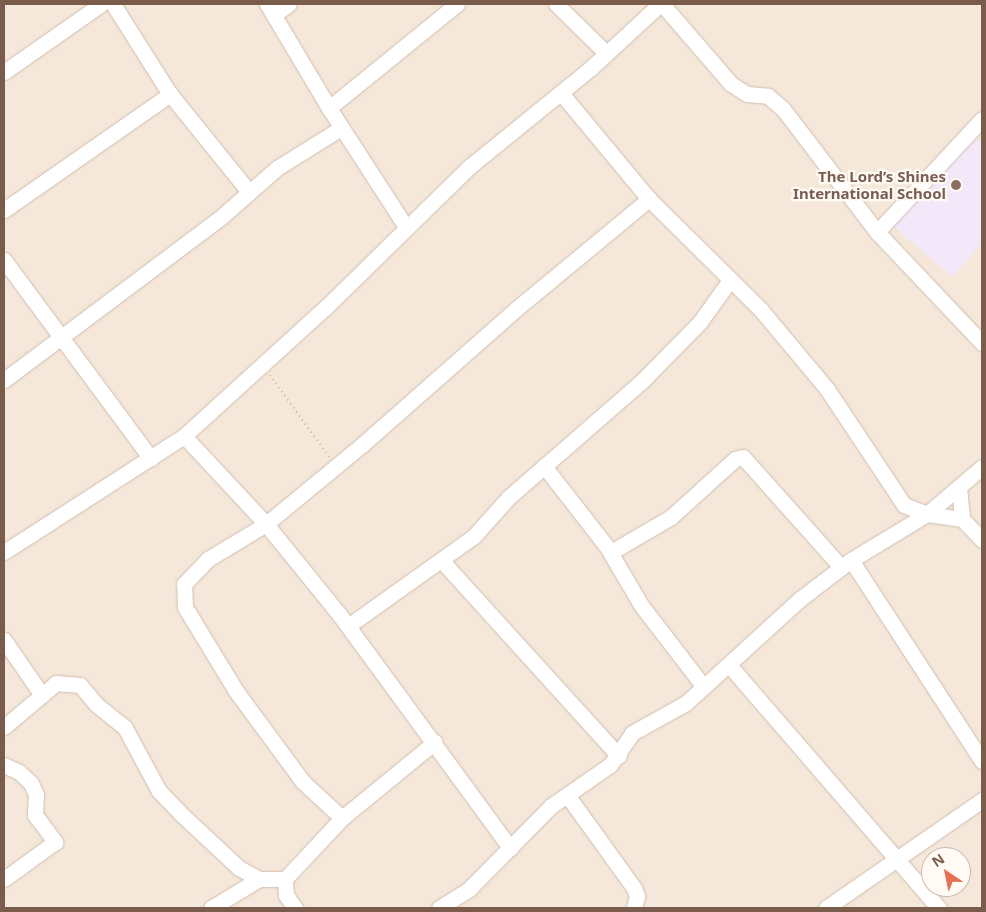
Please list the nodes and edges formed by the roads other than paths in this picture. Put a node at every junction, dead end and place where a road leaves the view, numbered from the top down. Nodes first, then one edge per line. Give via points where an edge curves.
1 (101, 4) edge
2 (113, 4) edge
3 (289, 4) edge
4 (456, 4) edge
5 (556, 4) edge
6 (661, 4) edge
7 (271, 9) edge
8 (606, 53) junction
9 (4, 72) edge
10 (561, 93) junction
11 (170, 94) junction
12 (328, 108) junction
13 (980, 123) edge
14 (341, 128) junction
15 (249, 192) junction
16 (650, 199) junction
17 (4, 210) edge
18 (406, 227) junction
19 (877, 232) junction
20 (4, 260) edge
21 (730, 280) junction
22 (61, 337) junction
23 (982, 343) edge
24 (4, 380) edge
25 (184, 436) junction
26 (151, 459) junction
27 (544, 466) junction
28 (982, 467) edge
29 (959, 488) junction
30 (904, 505) junction
31 (927, 514) junction
32 (962, 519) junction
33 (266, 524) junction
34 (893, 534) junction
35 (982, 540) edge
36 (4, 552) edge
37 (611, 552) junction
38 (442, 561) junction
39 (846, 564) junction
40 (348, 626) junction
41 (4, 640) edge
42 (729, 665) junction
43 (704, 687) junction
44 (42, 695) junction
45 (4, 727) edge
46 (435, 742) junction
47 (619, 756) junction
48 (982, 761) edge
49 (4, 765) edge
50 (567, 795) junction
51 (982, 800) edge
52 (342, 818) junction
53 (510, 848) junction
54 (900, 860) junction
55 (4, 879) edge
56 (259, 879) junction
57 (285, 879) junction
58 (211, 908) edge
59 (294, 908) edge
60 (440, 908) edge
61 (634, 908) edge
62 (826, 908) edge
63 (938, 908) edge

1 - 9 street
2 - 11 street
3 - 7 street
4 - 12 street
5 - 8 street
6 - 8 street
6 - 19 street via 731,84 747,94 768,96 783,109
7 - 12 street
8 - 10 street
10 - 16 street
10 - 18 street via 469,167
11 - 15 street
11 - 17 street
12 - 14 street
13 - 19 street
14 - 15 street via 277,168
14 - 18 street
15 - 22 street via 220,218
16 - 21 street
16 - 33 street via 516,308 336,467
18 - 25 street via 264,366
19 - 23 street
20 - 22 street
21 - 27 street via 700,322 643,380
21 - 30 street via 761,310 827,389
22 - 24 street
22 - 26 street
25 - 26 street
25 - 33 street
26 - 36 street
27 - 37 street
27 - 38 street via 498,507 474,536
28 - 29 street
29 - 31 street
29 - 32 street
30 - 31 street
30 - 34 street
31 - 32 street
31 - 34 street
32 - 35 street
33 - 40 street
33 - 52 street via 196,567 184,584 185,607 236,691 287,761 303,782
34 - 39 street
37 - 39 street via 671,517 735,459 743,457
37 - 43 street via 641,605
38 - 40 street
38 - 47 street
39 - 42 street via 800,599
39 - 48 street
40 - 46 street
41 - 44 street
42 - 43 street
42 - 54 street
43 - 47 street via 673,712 632,733
44 - 45 street
44 - 56 street via 56,684 80,686 125,728 159,791 239,868
46 - 52 street
46 - 53 street
47 - 50 street
49 - 55 street via 20,772 31,783 36,794 35,815 55,842
50 - 53 street via 535,821
50 - 61 street via 634,888 637,896
51 - 54 street
52 - 57 street
53 - 60 street via 469,889
54 - 62 street
54 - 63 street
56 - 57 street
56 - 58 street
57 - 59 street via 286,895

